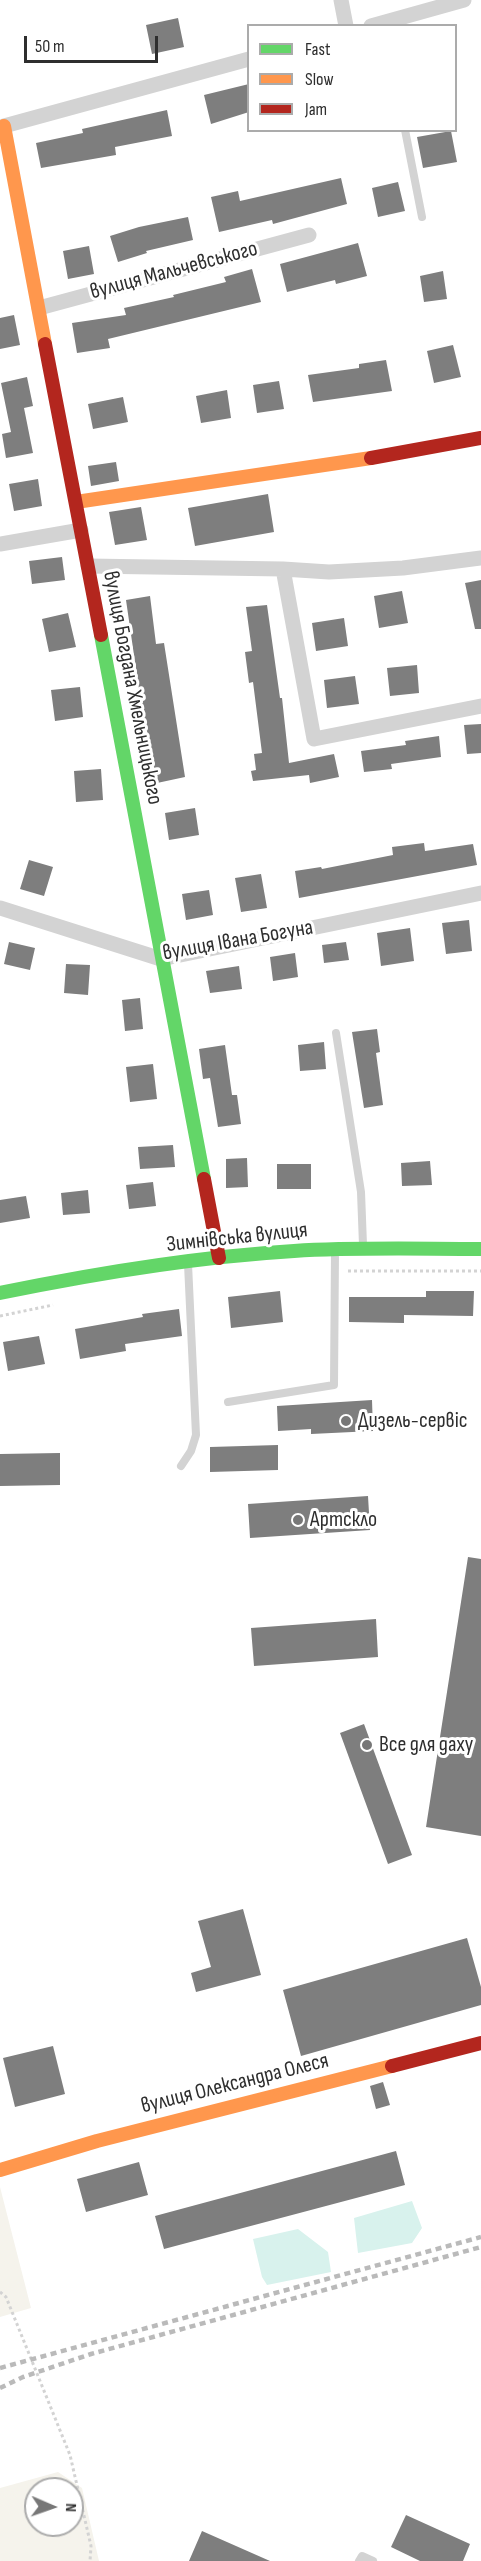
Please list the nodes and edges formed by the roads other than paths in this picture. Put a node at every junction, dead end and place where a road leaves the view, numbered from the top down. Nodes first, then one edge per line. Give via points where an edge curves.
1 (341, 0) edge
2 (464, 0) edge
3 (346, 24) edge
4 (380, 24) edge
5 (247, 60) edge
6 (2, 127) edge
7 (405, 132) edge
8 (422, 217) dead end
9 (309, 235) dead end
10 (39, 308) junction
11 (481, 438) edge
12 (76, 502) junction
13 (81, 530) junction
14 (0, 544) edge
15 (481, 558) edge
16 (88, 566) junction
17 (283, 569) junction
18 (481, 706) edge
19 (481, 893) edge
20 (0, 908) edge
21 (161, 959) junction
22 (336, 1033) dead end
23 (335, 1249) junction
24 (364, 1249) junction
25 (481, 1249) edge
26 (219, 1258) junction
27 (188, 1262) junction
28 (0, 1293) edge
29 (228, 1402) dead end
30 (181, 1466) dead end
31 (481, 2043) edge
32 (0, 2170) edge
33 (359, 2561) edge
34 (373, 2561) edge

1 - 3 street
2 - 4 street
5 - 6 street
6 - 10 street, вулиця Богдана Хмельницького
7 - 8 lane
9 - 10 street, вулиця Мальчевського
10 - 12 street, вулиця Богдана Хмельницького
11 - 12 street
12 - 13 street, вулиця Богдана Хмельницького
13 - 14 street
13 - 16 street, вулиця Богдана Хмельницького
15 - 17 street via 403,568 329,572
16 - 17 street
16 - 21 street, вулиця Богдана Хмельницького
17 - 18 street via 314,739
19 - 21 street, вулиця Івана Богуна
20 - 21 street, вулиця Івана Богуна
21 - 26 street, вулиця Богдана Хмельницького
22 - 24 lane via 361,1192
23 - 24 street, Зимнівська вулиця
23 - 26 street, Зимнівська вулиця
23 - 29 lane via 334,1385
24 - 25 street, Зимнівська вулиця
26 - 27 street, Зимнівська вулиця
27 - 28 street, Зимнівська вулиця
27 - 30 lane via 196,1435
31 - 32 street, вулиця Олександра Олеся via 96,2136
33 - 34 lane via 362,2556

